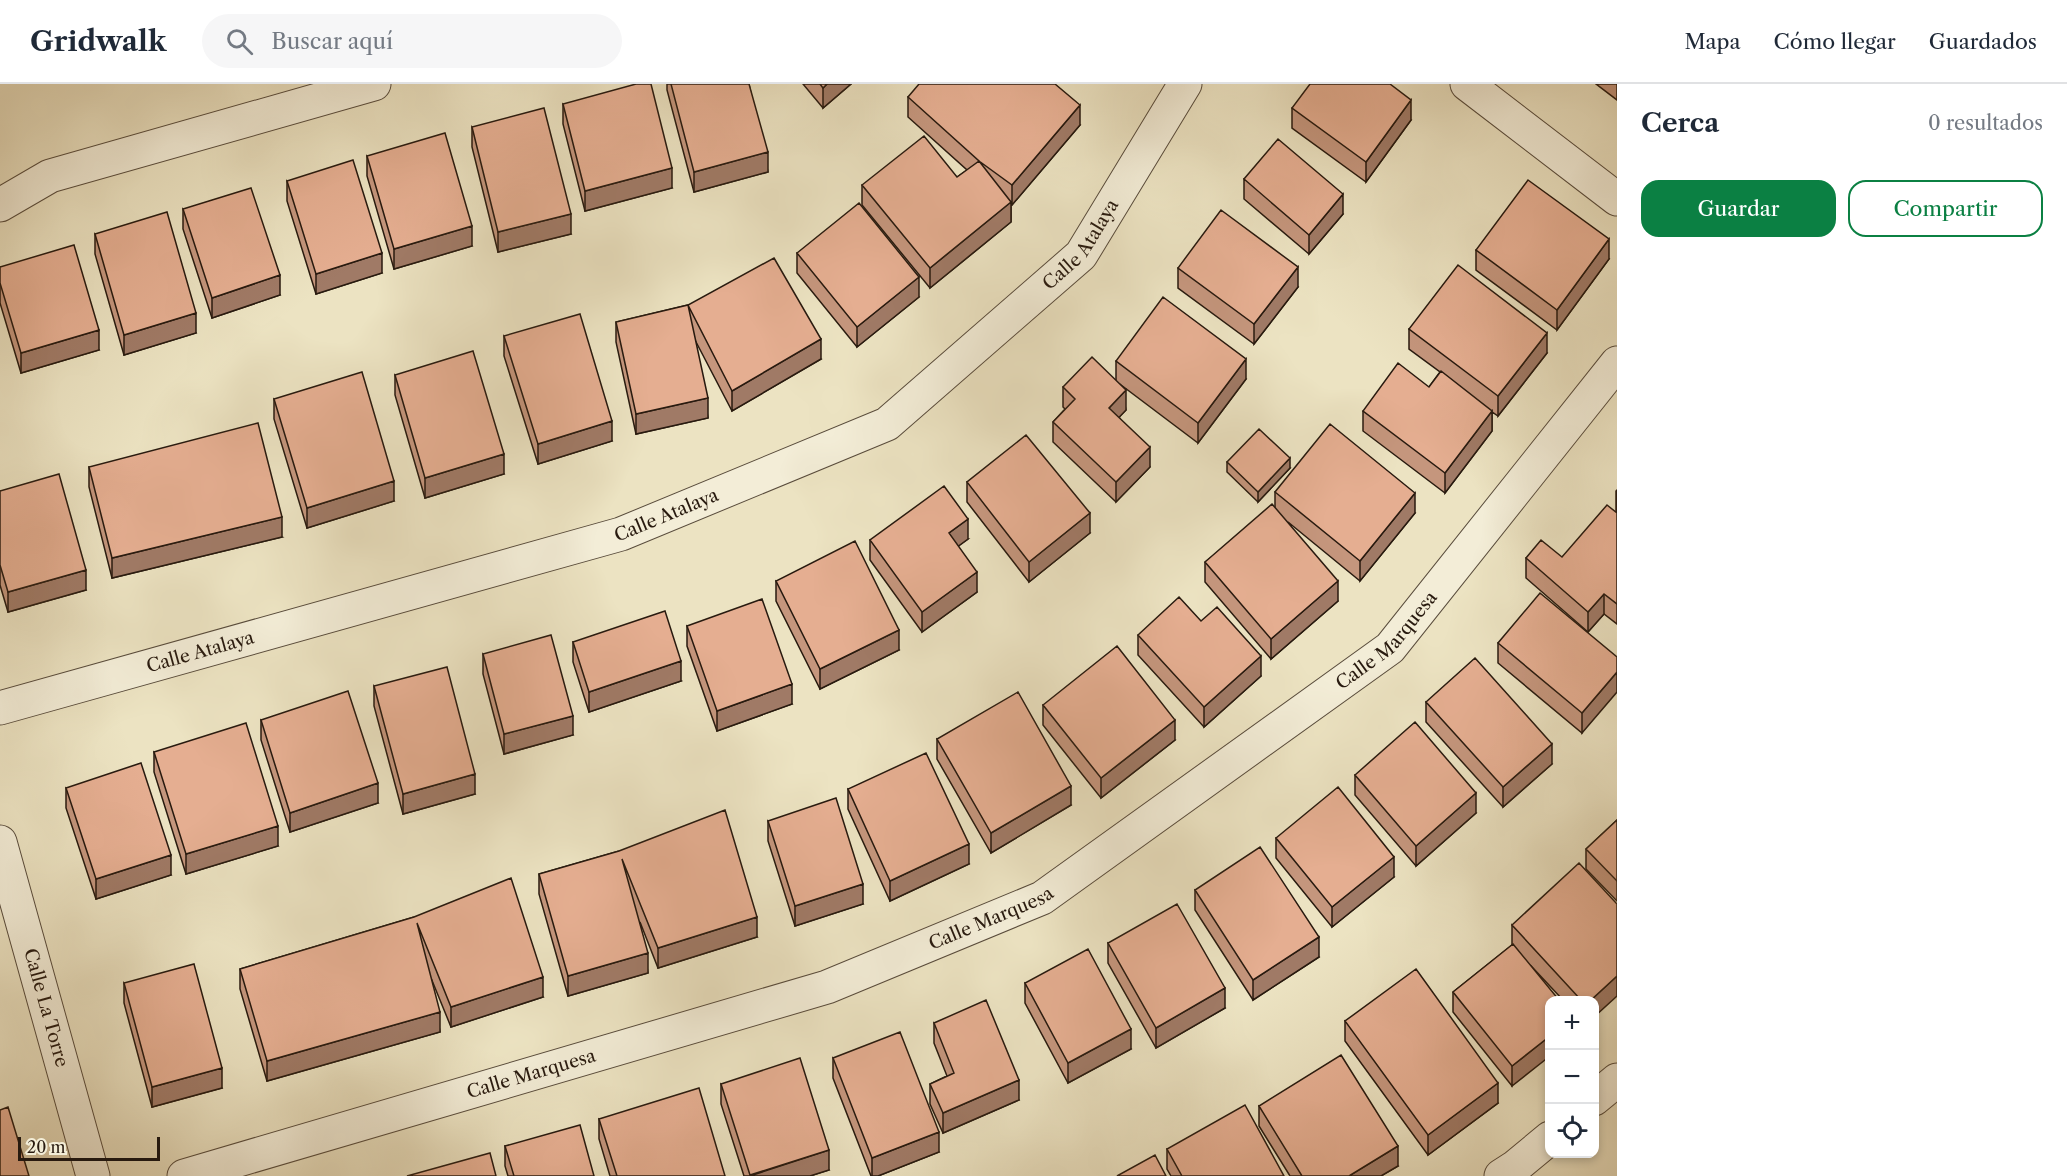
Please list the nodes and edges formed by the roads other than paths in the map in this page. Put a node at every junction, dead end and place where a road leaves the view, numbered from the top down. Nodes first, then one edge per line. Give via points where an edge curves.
1 (374, 84) edge
2 (1184, 84) edge
3 (1467, 84) edge
4 (1617, 200) edge
5 (0, 205) edge
6 (1617, 363) edge
7 (0, 708) edge
8 (0, 842) edge
9 (1617, 1080) edge
10 (1599, 1095) edge
11 (1545, 1142) edge
12 (93, 1176) edge
13 (184, 1176) edge
14 (1501, 1176) edge

1 - 5 street via 50,176
2 - 7 street, Calle Atalaya via 1081,255 887,424 621,534
3 - 4 street
6 - 13 street, Calle Marquesa via 1389,648 1042,898 827,987
8 - 12 street, Calle La Torre
9 - 10 street
11 - 14 street

